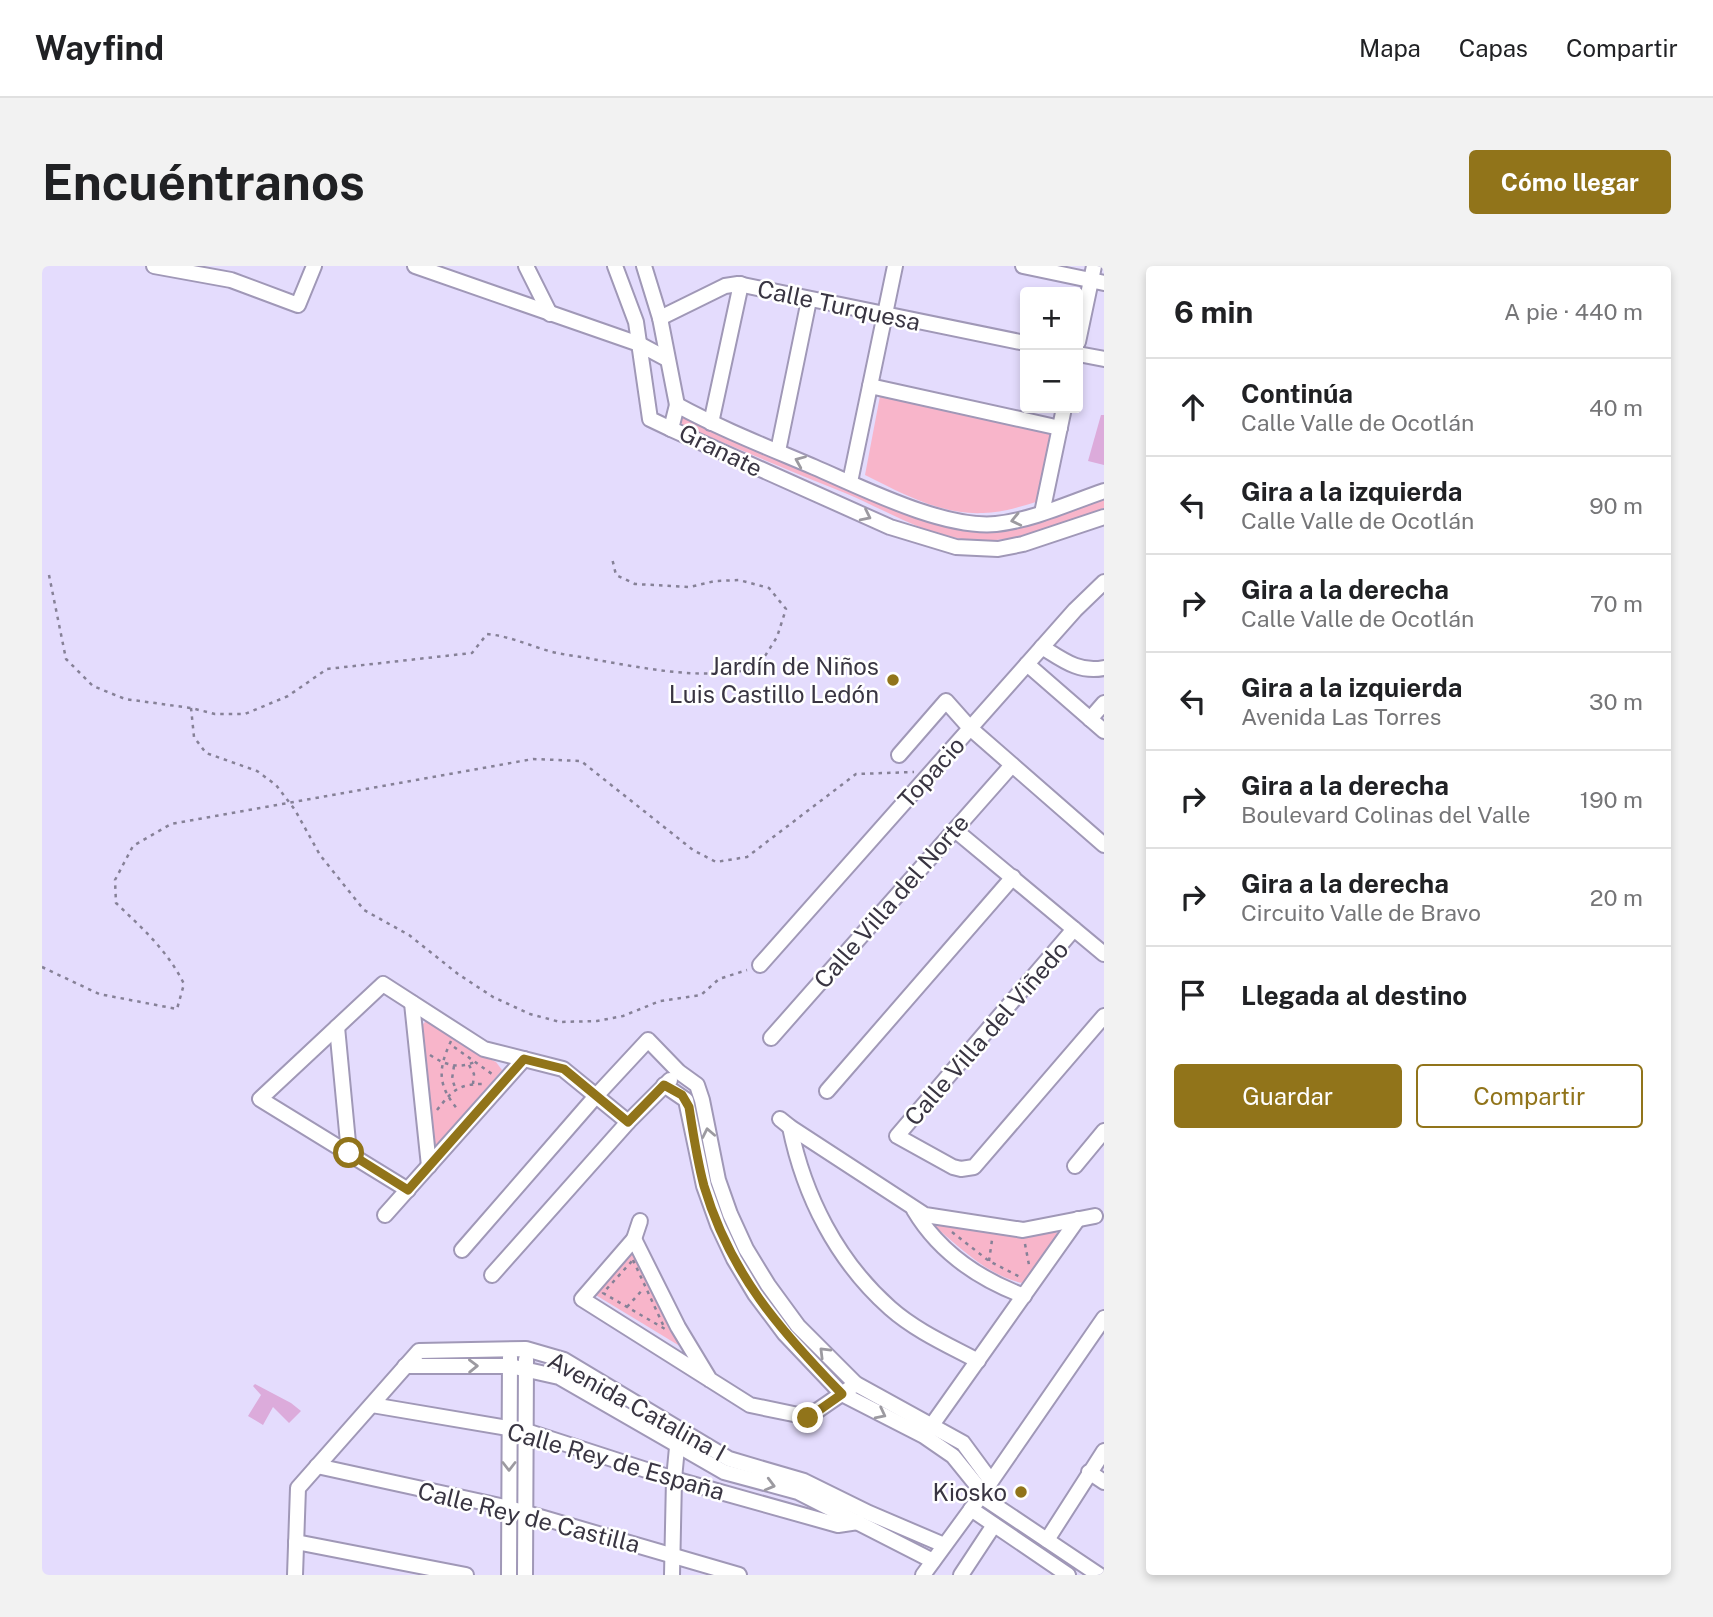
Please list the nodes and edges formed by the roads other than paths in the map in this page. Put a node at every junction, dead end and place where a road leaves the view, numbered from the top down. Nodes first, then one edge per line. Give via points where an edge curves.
1 (154, 266) edge
2 (314, 266) edge
3 (415, 266) edge
4 (526, 266) edge
5 (615, 266) edge
6 (644, 266) edge
7 (895, 266) edge
8 (1023, 266) edge
9 (446, 272) edge
10 (1096, 276) edge
11 (741, 284) junction
12 (809, 300) junction
13 (550, 314) junction
14 (885, 314) junction
15 (660, 318) junction
16 (1083, 324) edge
17 (1020, 342) edge
18 (639, 344) junction
19 (1083, 355) edge
20 (667, 359) junction
21 (1104, 359) edge
22 (870, 386) junction
23 (677, 405) junction
24 (1063, 413) edge
25 (711, 423) junction
26 (1060, 428) junction
27 (671, 429) junction
28 (778, 451) junction
29 (850, 482) junction
30 (1104, 491) edge
31 (1042, 513) junction
32 (1104, 517) edge
33 (1104, 582) edge
34 (1042, 648) junction
35 (1027, 664) junction
36 (1104, 668) edge
37 (1104, 703) edge
38 (1090, 719) junction
39 (970, 728) junction
40 (1104, 731) edge
41 (899, 755) dead end
42 (1012, 765) junction
43 (955, 830) junction
44 (1104, 845) edge
45 (1013, 877) junction
46 (1074, 929) junction
47 (1104, 954) edge
48 (760, 965) road end
49 (412, 1003) junction
50 (1104, 1016) edge
51 (337, 1027) junction
52 (771, 1038) dead end
53 (524, 1059) junction
54 (679, 1072) junction
55 (664, 1085) junction
56 (827, 1091) dead end
57 (596, 1096) junction
58 (628, 1122) junction
59 (1104, 1131) edge
60 (349, 1153) junction
61 (429, 1166) junction
62 (1075, 1166) dead end
63 (711, 1183) junction
64 (408, 1190) junction
65 (914, 1209) junction
66 (385, 1215) dead end
67 (1095, 1216) dead end
68 (1078, 1219) junction
69 (640, 1221) dead end
70 (635, 1239) junction
71 (463, 1250) dead end
72 (492, 1275) dead end
73 (768, 1285) junction
74 (755, 1294) junction
75 (1024, 1296) junction
76 (1104, 1318) edge
77 (510, 1349) junction
78 (526, 1349) junction
79 (978, 1361) junction
80 (405, 1366) junction
81 (510, 1366) junction
82 (526, 1368) junction
83 (710, 1380) junction
84 (856, 1384) junction
85 (842, 1394) junction
86 (372, 1405) junction
87 (679, 1427) junction
88 (509, 1428) junction
89 (928, 1430) junction
90 (526, 1432) junction
91 (677, 1443) junction
92 (1104, 1451) edge
93 (317, 1466) junction
94 (1089, 1472) junction
95 (674, 1479) junction
96 (1104, 1482) edge
97 (985, 1490) junction
98 (509, 1508) junction
99 (971, 1509) junction
100 (525, 1512) junction
101 (863, 1518) junction
102 (994, 1525) junction
103 (1047, 1540) junction
104 (296, 1542) junction
105 (944, 1545) junction
106 (673, 1555) junction
107 (933, 1561) junction
108 (1058, 1572) edge
109 (295, 1575) edge
110 (466, 1575) edge
111 (509, 1575) edge
112 (525, 1575) edge
113 (672, 1575) edge
114 (739, 1575) edge
115 (923, 1575) edge
116 (961, 1575) edge
117 (1099, 1575) edge

1 - 2 street via 231,281 298,305
3 - 9 street
4 - 13 street
5 - 18 street via 636,322
6 - 15 street
7 - 14 street
8 - 10 street
9 - 13 street
10 - 16 street
11 - 12 street, Calle Turquesa
11 - 15 street, Calle Turquesa via 724,286
11 - 25 street
12 - 14 street, Calle Turquesa
12 - 28 street
13 - 18 street
14 - 17 street, Calle Turquesa
14 - 22 street
15 - 20 street
18 - 20 street
18 - 27 street via 650,419
19 - 21 street
20 - 23 street
22 - 26 street
22 - 29 street
23 - 25 street, Granate
23 - 27 street, Granate
24 - 26 street
25 - 28 street, Granate
26 - 31 street
27 -> 32 street, Granate via 890,527 956,547 998,549 1023,544
29 -> 28 street, Granate
31 -> 29 street, Granate via 996,524 960,522 919,511
30 - 31 street, Granate
33 - 34 street, Topacio
34 - 35 street, Topacio
34 - 36 street via 1078,669
35 - 38 street
35 - 39 street, Topacio
37 - 38 street
38 - 40 street
39 - 41 street via 946,701
39 - 42 street
39 - 48 street, Topacio
42 - 43 street, Calle Villa del Norte
42 - 44 street
43 - 45 street
43 - 52 street, Calle Villa del Norte
45 - 46 street
45 - 56 street
46 - 47 street
46 - 50 street, Calle Villa del Viñedo via 897,1136 953,1167 974,1167
49 - 51 street via 383,984
49 - 53 street via 453,1037
49 - 61 street
51 - 60 street
51 - 60 street via 260,1099
53 - 57 street via 564,1069
53 - 61 street
54 - 55 street
54 - 57 street via 648,1040
63 -> 54 street via 702,1100 697,1084
55 - 58 street
55 - 63 street via 682,1095 689,1107
57 - 58 street
57 - 71 street
58 - 72 street
59 - 62 street
60 - 64 street
61 - 64 street
63 - 73 street
63 - 74 street via 729,1248
64 - 66 street
65 - 68 street via 941,1219 1023,1230
65 - 75 street via 946,1251 971,1270
65 - 79 street via 785,1123 820,1218 862,1280 891,1309 925,1333
67 - 68 street
68 - 75 street
69 - 70 street
70 - 83 street via 650,1282
70 - 83 street via 582,1299
73 - 74 street
84 -> 73 street via 798,1326
74 - 85 street via 785,1334
75 - 79 street
76 - 97 street
77 - 78 street, Avenida Catalina I
77 - 80 street, Avenida Catalina I via 419,1350
77 - 81 street
78 - 82 street
78 - 87 street, Avenida Catalina I via 564,1360
79 - 89 street
80 -> 81 street, Avenida Catalina I
80 - 86 street, Avenida Catalina I
81 - 82 street, Avenida Catalina I
81 - 88 street
82 - 90 street
82 - 91 street, Avenida Catalina I via 559,1377
83 - 85 street via 750,1405 808,1418
84 - 85 street
84 - 89 street
85 -> 89 street
86 - 88 street, Calle Rey de España
86 - 93 street, Avenida Catalina I
87 - 91 street
87 - 101 street, Avenida Catalina I via 729,1459 804,1481
88 - 90 street, Calle Rey de España
88 -> 98 street
89 - 97 street via 963,1443
90 - 95 street, Calle Rey de España
90 - 100 street
91 - 95 street
91 -> 101 street, Avenida Catalina I via 724,1472 798,1492
92 - 94 street
93 - 98 street, Calle Rey de Castilla
93 - 104 street, Avenida Catalina I via 298,1488
94 - 96 street
94 - 103 street
95 - 101 street, Calle Rey de España via 838,1525
95 - 106 street
97 - 99 street
97 - 103 street
98 - 100 street, Calle Rey de Castilla
98 - 111 street
99 - 102 street
99 - 105 street
100 - 106 street, Calle Rey de Castilla
100 - 112 street
101 - 105 street, Avenida Catalina I
101 - 107 street, Avenida Catalina I
102 - 108 street
102 - 116 street
103 - 117 street
104 - 109 street, Avenida Catalina I
104 - 110 street
105 - 107 street
106 - 113 street
106 - 114 street, Calle Rey de Castilla
107 - 115 street

